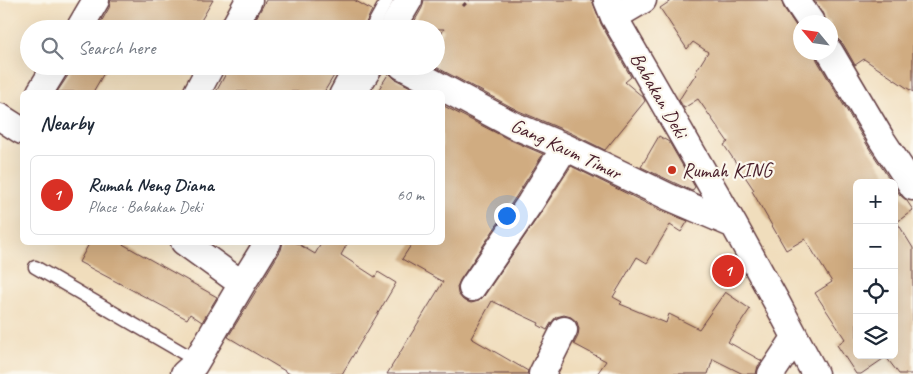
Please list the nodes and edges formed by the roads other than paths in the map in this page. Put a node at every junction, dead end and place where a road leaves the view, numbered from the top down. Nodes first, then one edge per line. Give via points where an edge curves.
1 (96, 0) edge
2 (249, 0) edge
3 (387, 0) edge
4 (409, 0) edge
5 (642, 0) edge
6 (796, 0) edge
7 (611, 8) edge
8 (806, 15) edge
9 (84, 20) edge
10 (238, 20) edge
11 (376, 20) edge
12 (397, 20) edge
13 (835, 60) edge
14 (50, 75) edge
15 (207, 75) edge
16 (345, 75) edge
17 (364, 75) edge
18 (419, 75) edge
19 (41, 90) edge
20 (198, 90) edge
21 (337, 90) edge
22 (355, 90) edge
23 (565, 147) junction
24 (913, 187) edge
25 (734, 225) junction
26 (189, 245) edge
27 (265, 245) edge
28 (35, 267) dead end
29 (240, 273) junction
30 (472, 288) dead end
31 (564, 330) dead end
32 (796, 338) junction
33 (191, 367) edge
34 (542, 374) edge
35 (771, 374) edge
36 (815, 374) edge

1 - 9 street
2 - 10 street
3 - 11 lane
4 - 12 street
5 - 7 street
6 - 8 street
7 - 25 street, Babakan Deki
13 - 24 street
14 - 19 street
15 - 20 street
16 - 21 lane
17 - 22 street
18 - 23 street, Gang Kaum Timur via 513,125
23 - 25 street, Gang Kaum Timur
23 - 30 street
25 - 32 street, Babakan Deki
26 - 29 street
27 - 29 street
28 - 33 lane
29 - 33 street
31 - 34 street
32 - 35 street
32 - 36 street, Babakan Deki

